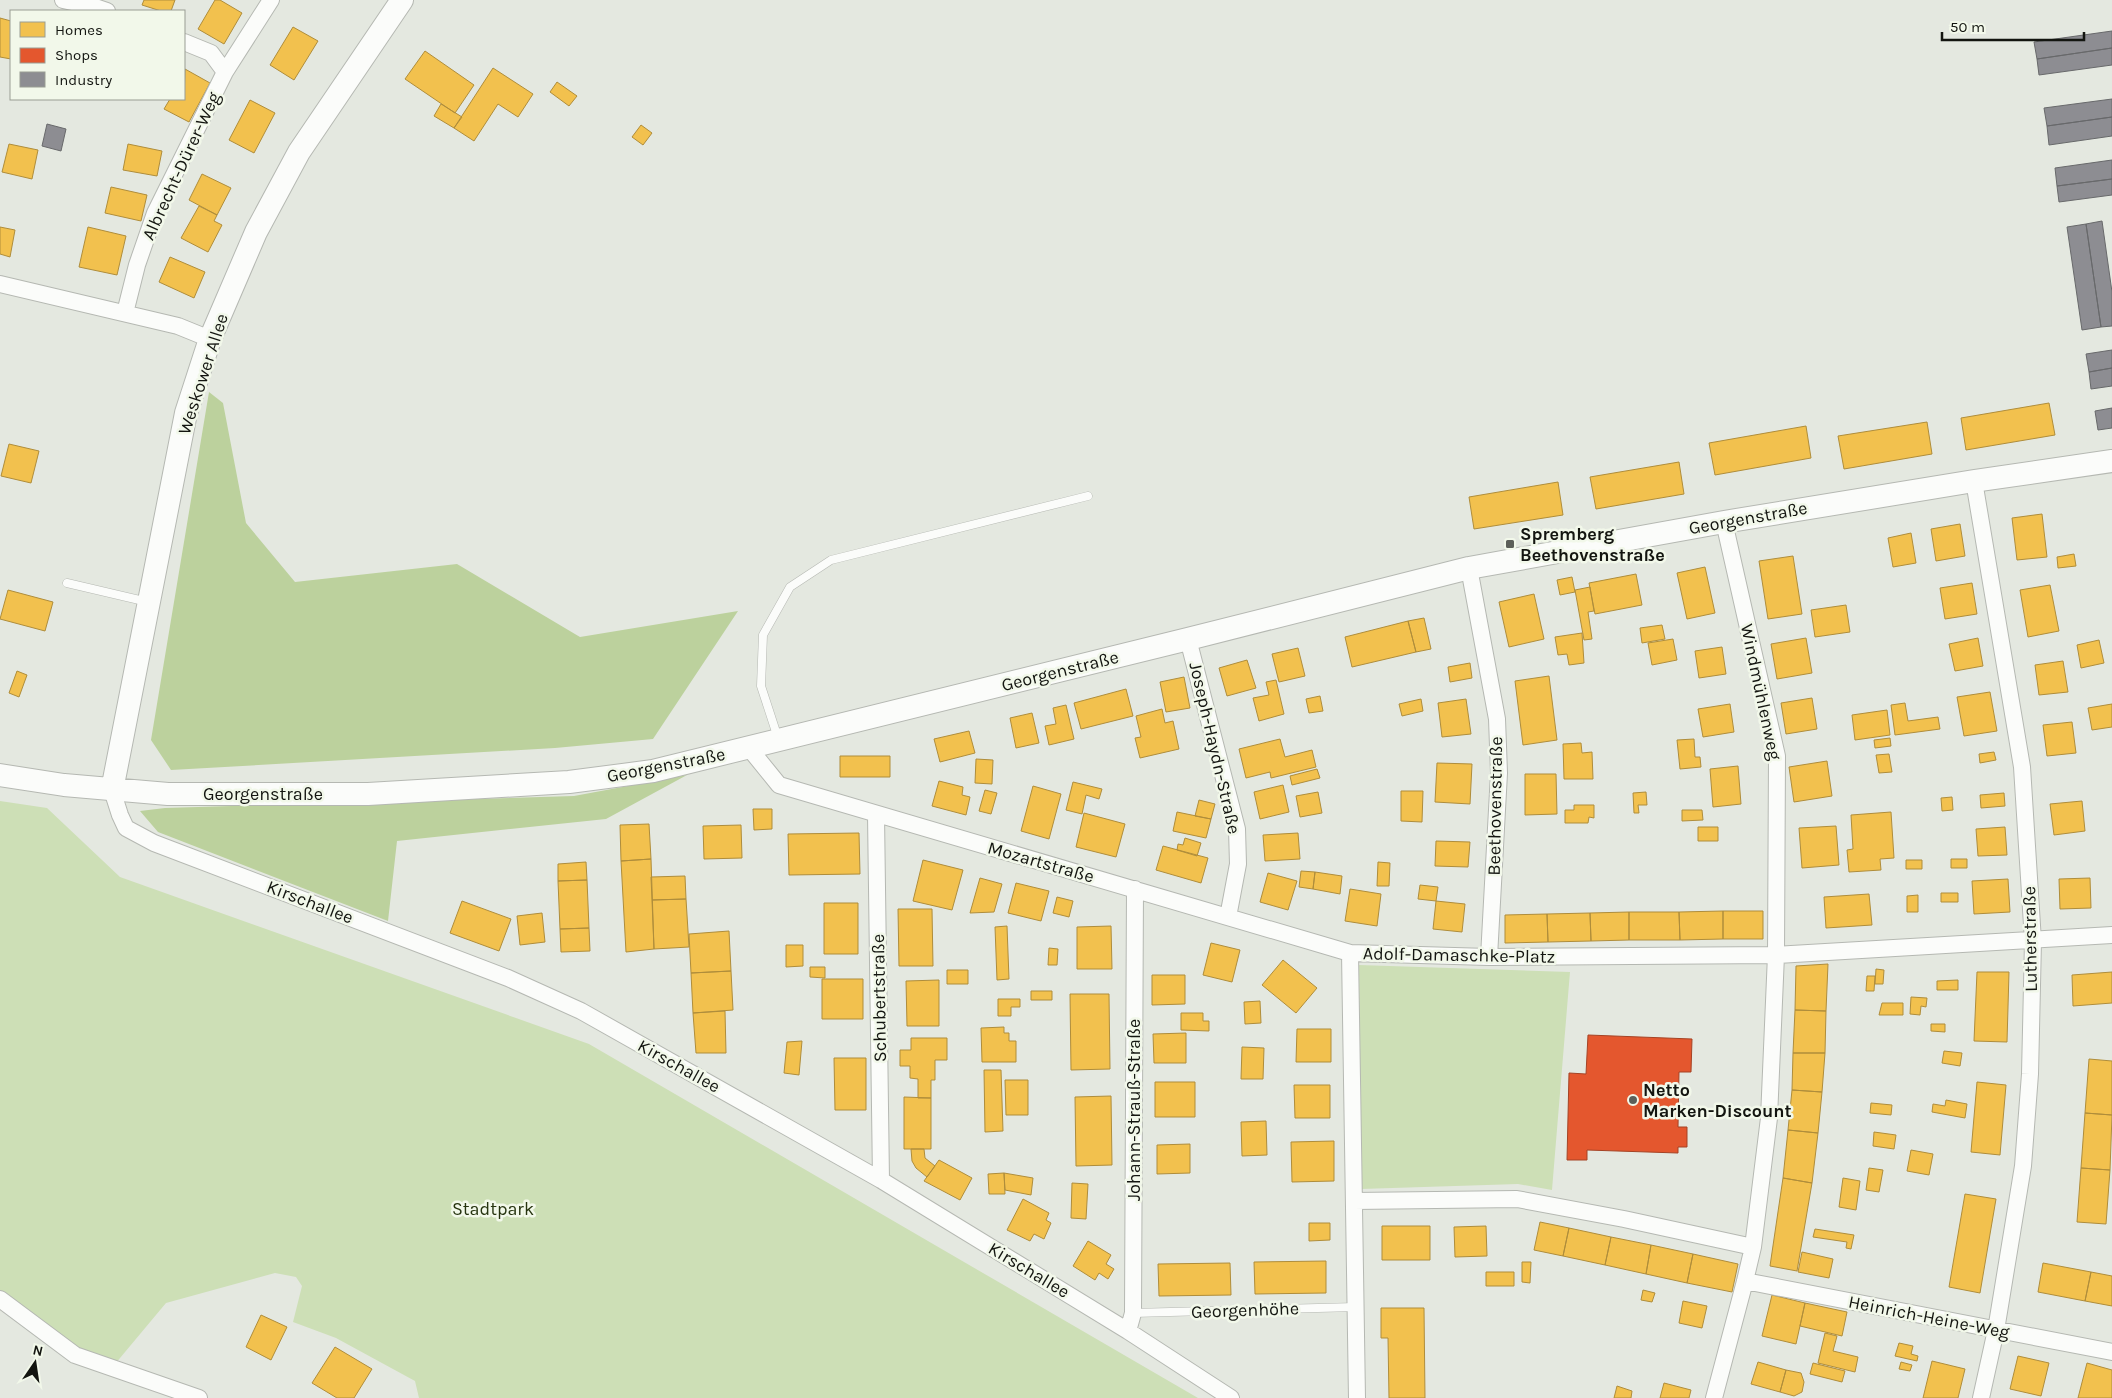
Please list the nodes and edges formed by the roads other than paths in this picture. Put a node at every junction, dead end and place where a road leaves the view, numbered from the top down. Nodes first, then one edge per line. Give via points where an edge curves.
1 (62, 0) edge
2 (271, 0) edge
3 (402, 0) edge
4 (104, 10) edge
5 (185, 42) edge
6 (225, 72) junction
7 (0, 284) edge
8 (125, 314) junction
9 (210, 339) junction
10 (2112, 461) edge
11 (1974, 480) junction
12 (1088, 496) dead end
13 (1724, 522) junction
14 (1469, 568) junction
15 (67, 583) dead end
16 (150, 603) junction
17 (1188, 639) junction
18 (779, 740) junction
19 (749, 748) junction
20 (0, 775) edge
21 (112, 790) junction
22 (876, 815) junction
23 (1135, 889) junction
24 (1228, 918) junction
25 (2112, 935) edge
26 (2032, 941) junction
27 (1350, 953) junction
28 (1776, 955) junction
29 (1489, 957) junction
30 (881, 1180) junction
31 (1354, 1201) junction
32 (1752, 1247) junction
33 (1745, 1281) junction
34 (0, 1299) edge
35 (1356, 1307) junction
36 (1133, 1313) junction
37 (1996, 1330) junction
38 (1128, 1331) junction
39 (2112, 1352) edge
40 (199, 1398) edge
41 (1232, 1398) edge
42 (1357, 1398) edge
43 (1714, 1398) edge
44 (1981, 1398) edge

1 - 4 street
2 - 6 street
3 - 9 main road, Weskower Allee via 299,152 256,232
5 - 6 street, Albrecht-Dürer-Weg via 211,53
6 - 8 street, Albrecht-Dürer-Weg via 155,213 136,265
7 - 8 street
8 - 9 street via 178,326
9 - 16 main road, Weskower Allee via 186,413
10 - 11 main road, Georgenstraße
11 - 13 main road, Georgenstraße
11 - 26 street, Lutherstraße via 2022,768
12 - 18 lane via 831,560 790,587 763,635 761,686
13 - 14 main road, Georgenstraße
13 - 28 street, Windmühlenweg via 1776,756
14 - 17 main road, Georgenstraße
14 - 29 street, Beethovenstraße via 1497,719 1499,773
15 - 16 lane
16 - 21 main road, Weskower Allee
17 - 18 main road, Georgenstraße
17 - 24 street, Joseph-Haydn-Straße via 1237,829 1238,864
18 - 19 main road, Georgenstraße
19 - 21 main road, Georgenstraße via 654,770 569,782 368,794 168,794
19 - 22 street, Mozartstraße via 779,785
20 - 21 main road, Georgenstraße
21 - 30 street, Kirschallee via 126,828 154,843 548,995
22 - 23 street, Mozartstraße
22 - 30 street, Schubertstraße
23 - 24 street, Mozartstraße
23 - 36 street, Johann-Strauß-Straße
24 - 27 street, Mozartstraße
25 - 26 street, Adolf-Damaschke-Platz
26 - 28 street, Adolf-Damaschke-Platz
26 - 37 street, Lutherstraße via 2030,1074 2023,1166
27 - 29 street, Adolf-Damaschke-Platz
27 - 31 street, Adolf-Damaschke-Platz
28 - 29 street, Adolf-Damaschke-Platz
28 - 32 street via 1769,1118
30 - 38 street, Kirschallee
31 - 32 street via 1517,1199
31 - 35 street
32 - 33 street
33 - 37 street, Heinrich-Heine-Weg
33 - 43 street
34 - 40 street via 75,1355
35 - 36 lane, Georgenhöhe
35 - 42 street
36 - 38 street, Johann-Strauß-Straße
37 - 39 street, Heinrich-Heine-Weg
37 - 44 street, Lutherstraße
38 - 41 street, Kirschallee

